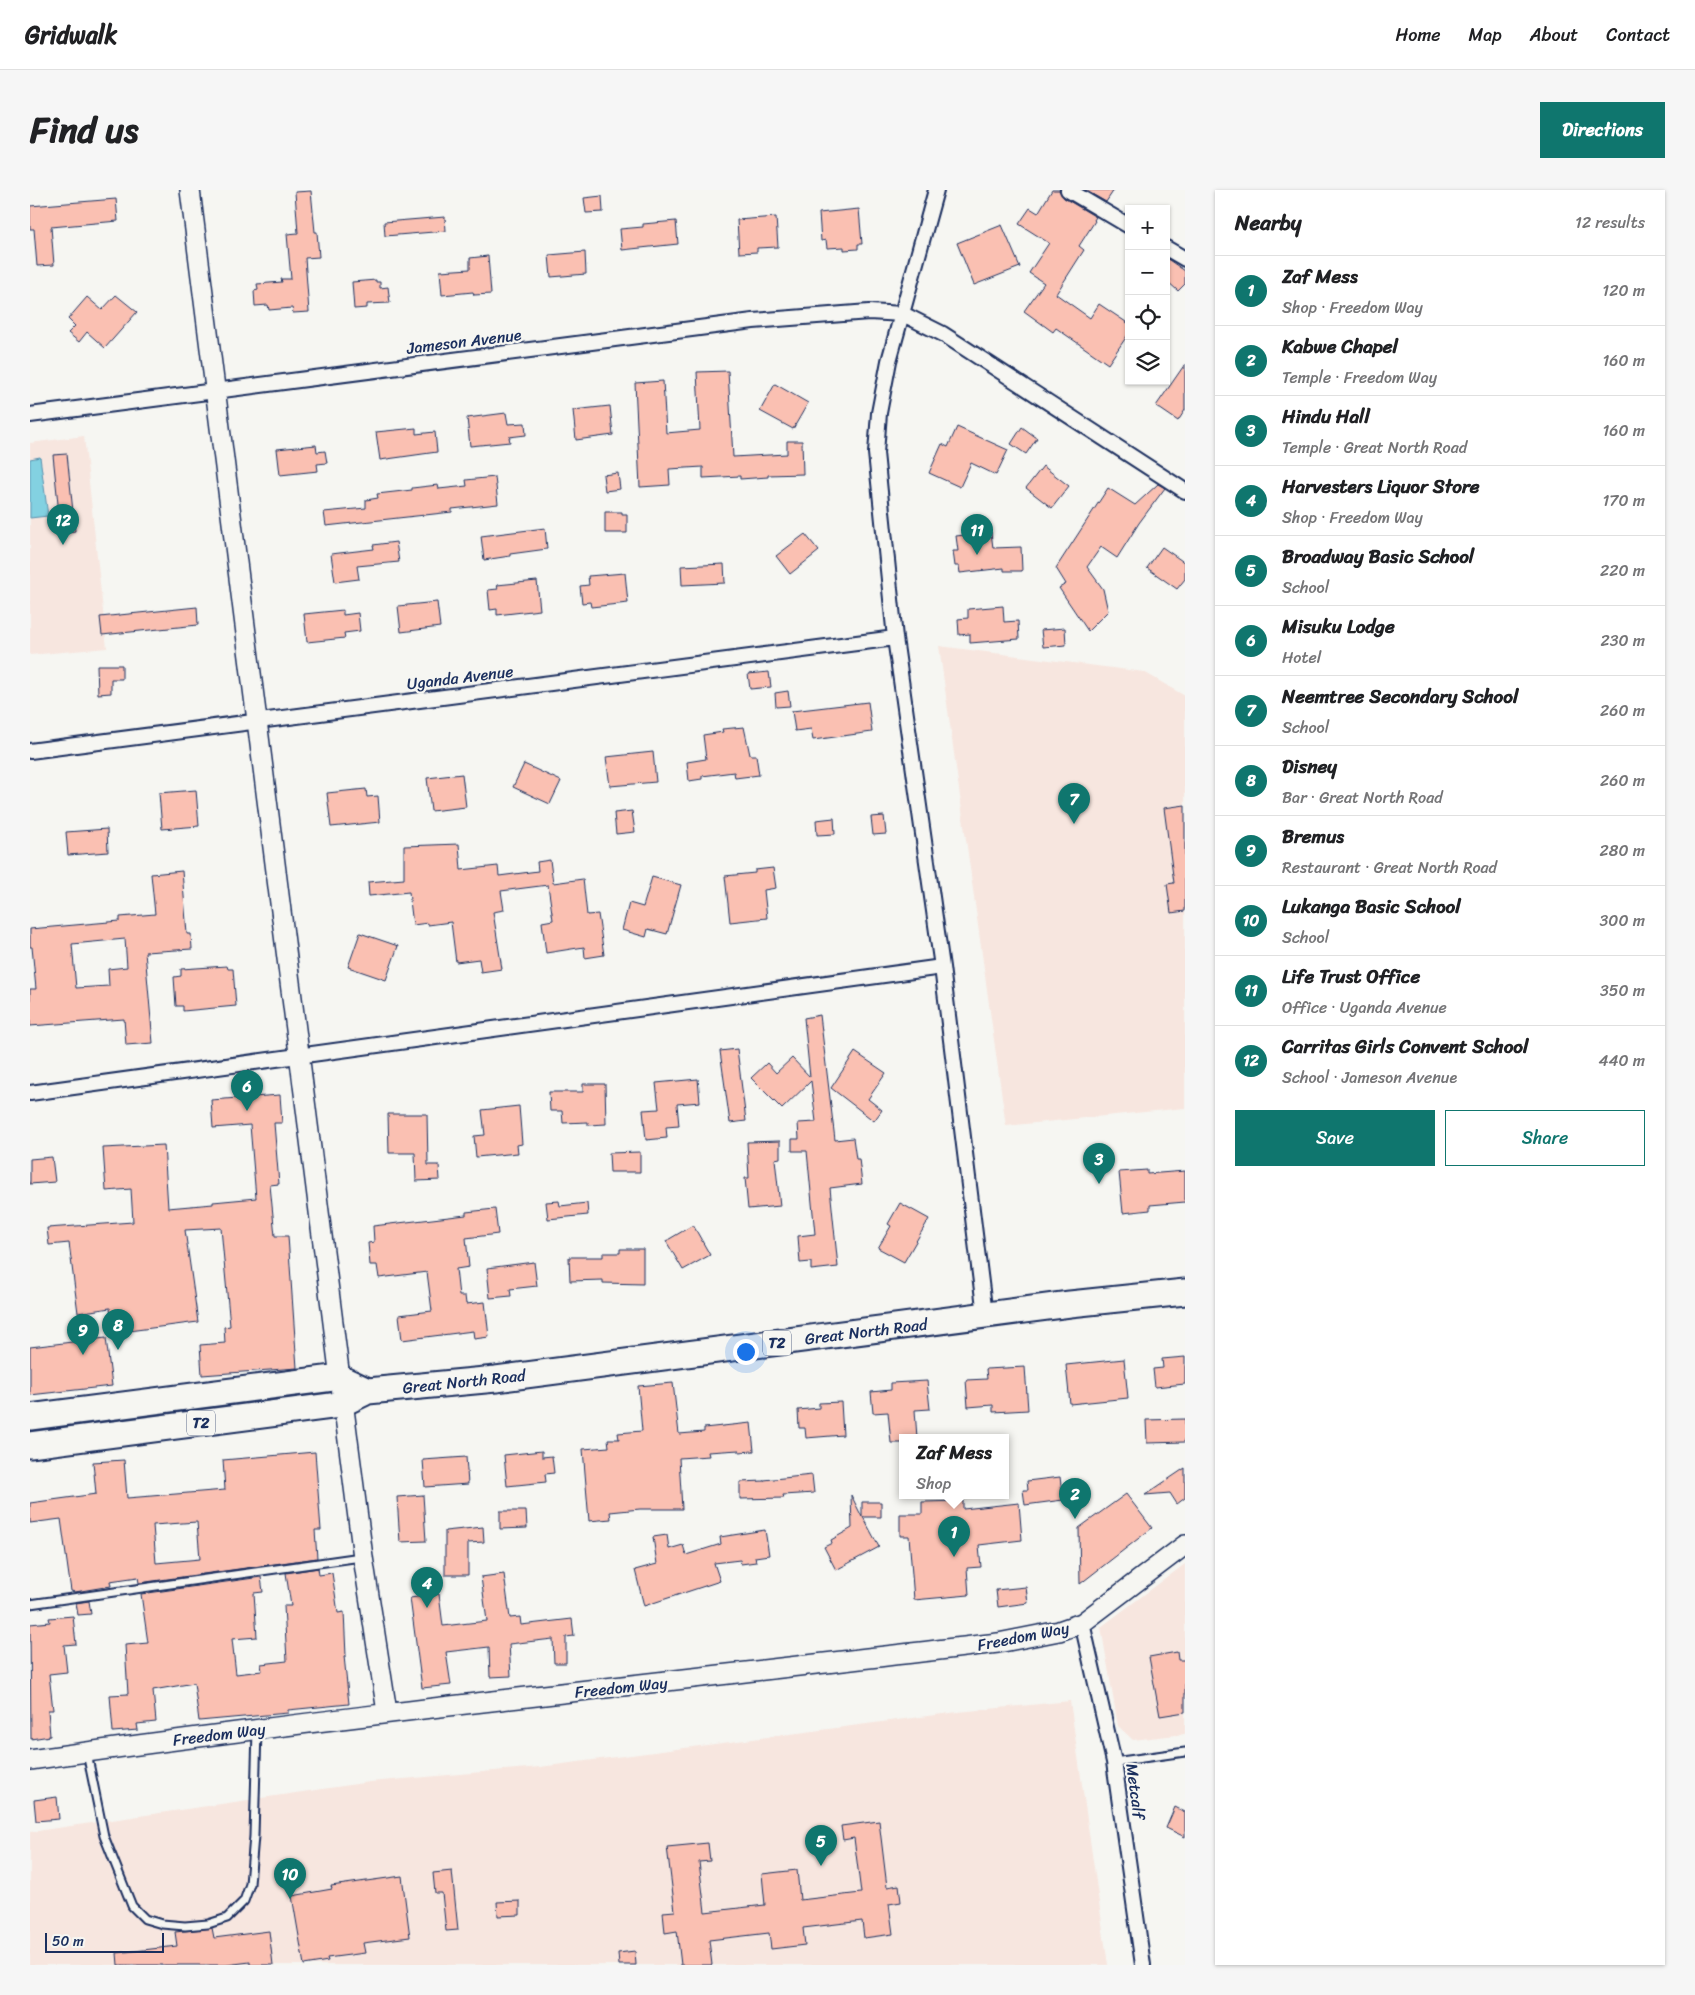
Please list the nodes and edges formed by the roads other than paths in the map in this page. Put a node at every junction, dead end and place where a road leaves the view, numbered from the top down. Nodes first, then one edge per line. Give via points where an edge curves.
1 (190, 190) edge
2 (936, 190) edge
3 (1068, 190) edge
4 (1125, 224) edge
5 (1169, 250) edge
6 (1185, 259) edge
7 (903, 314) junction
8 (215, 391) junction
9 (30, 416) edge
10 (1185, 491) edge
11 (895, 638) junction
12 (256, 721) junction
13 (30, 751) edge
14 (942, 967) junction
15 (300, 1056) junction
16 (30, 1093) edge
17 (1185, 1292) edge
18 (985, 1316) junction
19 (340, 1378) junction
20 (368, 1391) junction
21 (344, 1404) junction
22 (30, 1417) edge
23 (30, 1445) edge
24 (1185, 1545) edge
25 (363, 1557) junction
26 (30, 1604) edge
27 (1082, 1624) junction
28 (387, 1712) junction
29 (257, 1730) junction
30 (87, 1752) junction
31 (1185, 1752) edge
32 (30, 1760) edge
33 (1114, 1762) junction
34 (1143, 1965) edge

1 - 8 main road
2 - 7 street
3 - 4 street
5 - 6 street
7 - 8 street, Jameson Avenue via 869,312 753,321
7 - 10 street via 943,334
7 - 11 street via 889,361 879,413 876,453
8 - 9 street, Jameson Avenue
8 - 12 main road
11 - 12 street, Uganda Avenue
11 - 14 street
12 - 13 street, Uganda Avenue
12 - 15 main road
14 - 15 street
14 - 18 street
15 - 16 street
15 - 19 main road
17 - 18 highway, Great North Road / T2
18 - 20 highway, Great North Road / T2 via 496,1379
19 - 20 highway
19 - 21 main road
19 - 22 highway, T2
20 - 21 highway, Great North Road / T2
21 - 23 highway, Great North Road / T2
21 - 25 main road
24 - 27 main road, Freedom Way
25 - 26 lane
25 - 28 main road
27 - 28 main road, Freedom Way via 998,1643
27 - 33 street, Metcalf
28 - 29 main road, Freedom Way
29 - 30 main road, Freedom Way
29 - 30 lane via 250,1884 244,1901 227,1918 208,1924 162,1924 145,1919 132,1906 104,1836
30 - 32 main road, Freedom Way
31 - 33 lane
33 - 34 street, Metcalf

